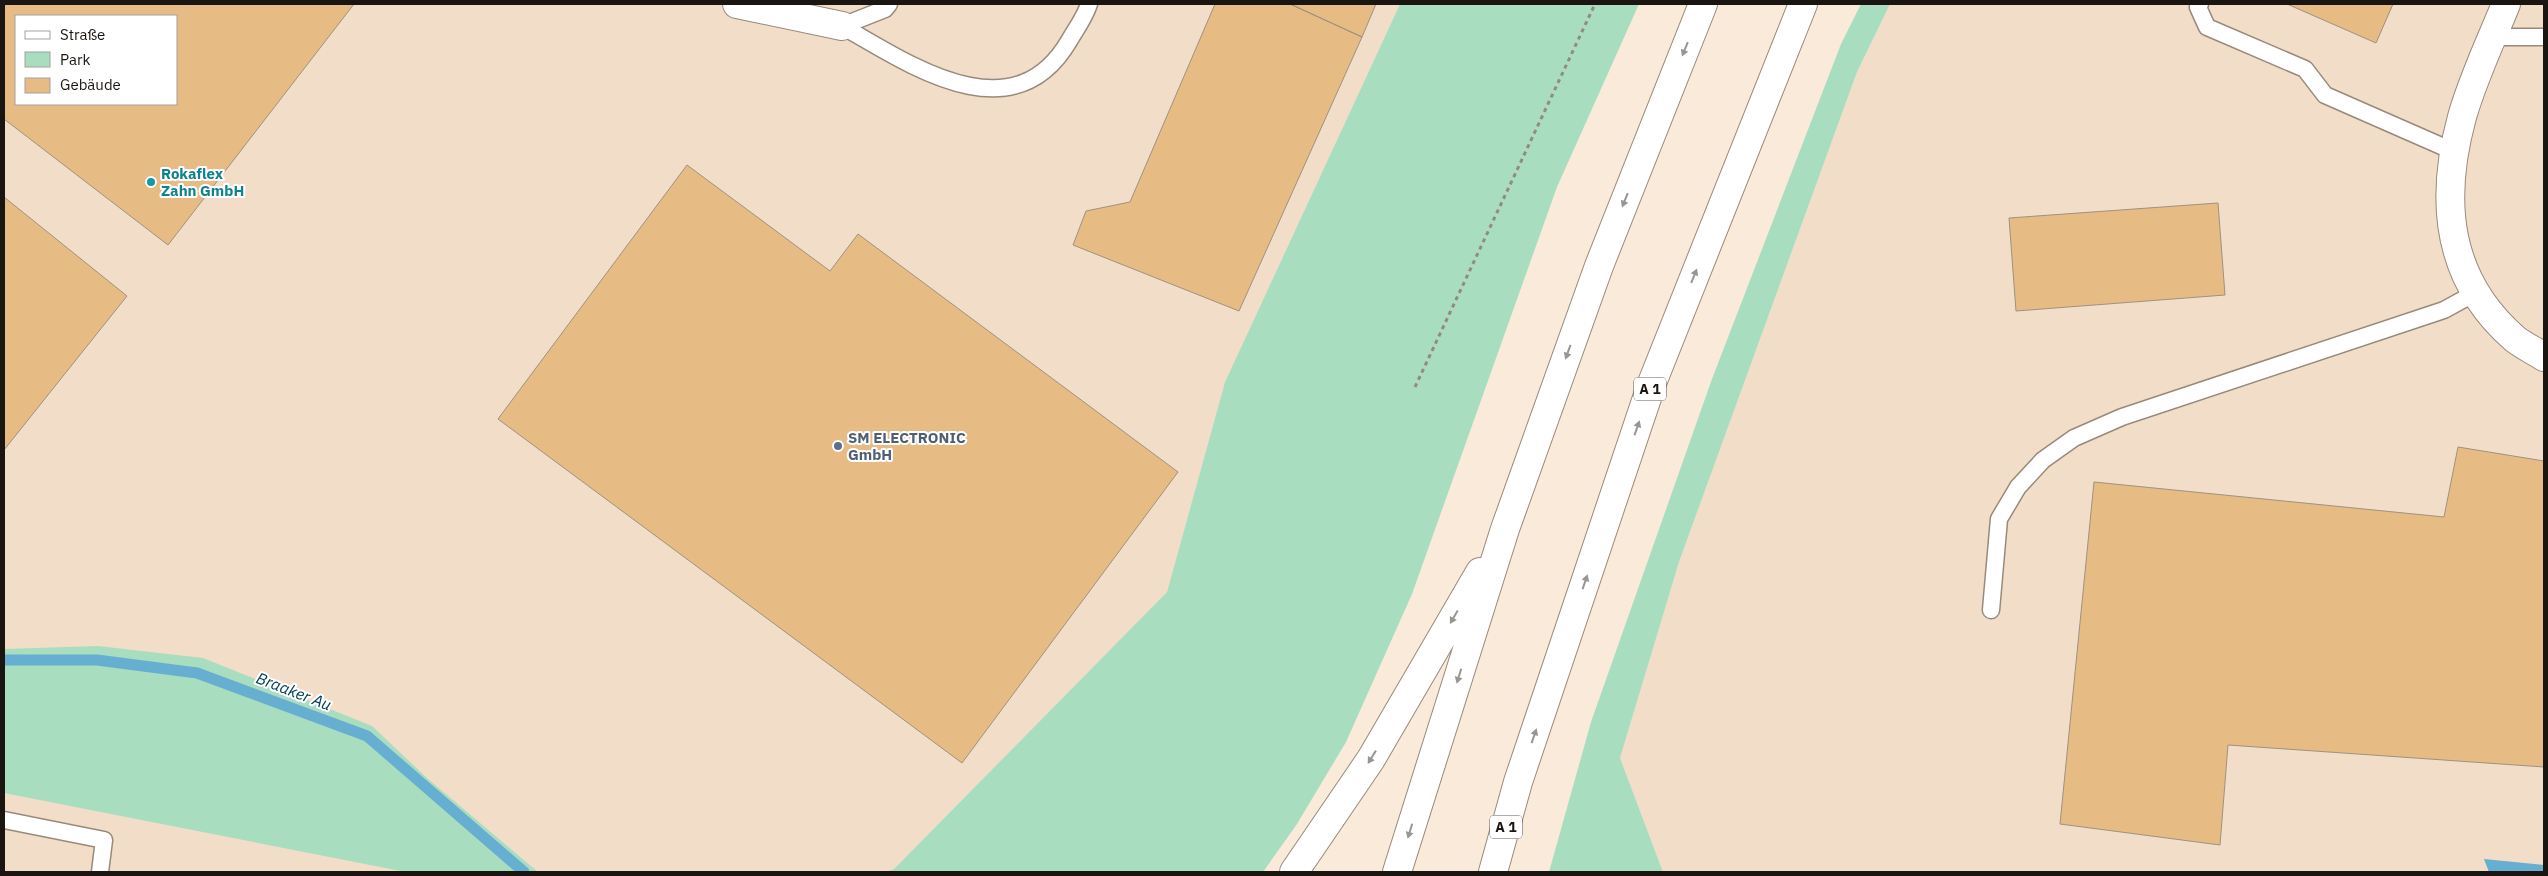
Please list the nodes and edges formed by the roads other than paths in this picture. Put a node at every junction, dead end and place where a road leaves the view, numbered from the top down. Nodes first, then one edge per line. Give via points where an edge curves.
1 (737, 4) edge
2 (889, 4) edge
3 (1089, 4) edge
4 (1703, 4) edge
5 (1803, 4) edge
6 (2200, 4) edge
7 (2506, 4) edge
8 (842, 26) junction
9 (2493, 37) junction
10 (2544, 37) edge
11 (2455, 152) junction
12 (2475, 293) junction
13 (2544, 357) edge
14 (1505, 529) junction
15 (1991, 610) dead end
16 (4, 820) edge
17 (100, 872) edge
18 (1294, 872) edge
19 (1397, 872) edge
20 (1493, 872) edge

1 - 8 main road
2 - 8 lane
3 - 8 lane via 1060,56 1046,70 1024,83 1002,89 949,82 914,68
4 -> 14 main road via 1600,266
20 -> 5 main road, A 1 via 1518,782 1652,383
6 - 11 lane via 2198,7 2207,27 2305,68 2325,95
7 - 9 main road
9 - 10 lane
9 - 11 main road via 2462,117
11 - 12 main road via 2450,218 2460,264
12 - 13 main road via 2516,339
12 - 15 lane via 2444,310 2122,417 2074,438 2043,460 2018,486 1999,519
14 -> 18 main road via 1371,759
14 -> 19 main road
16 - 17 lane via 104,840

